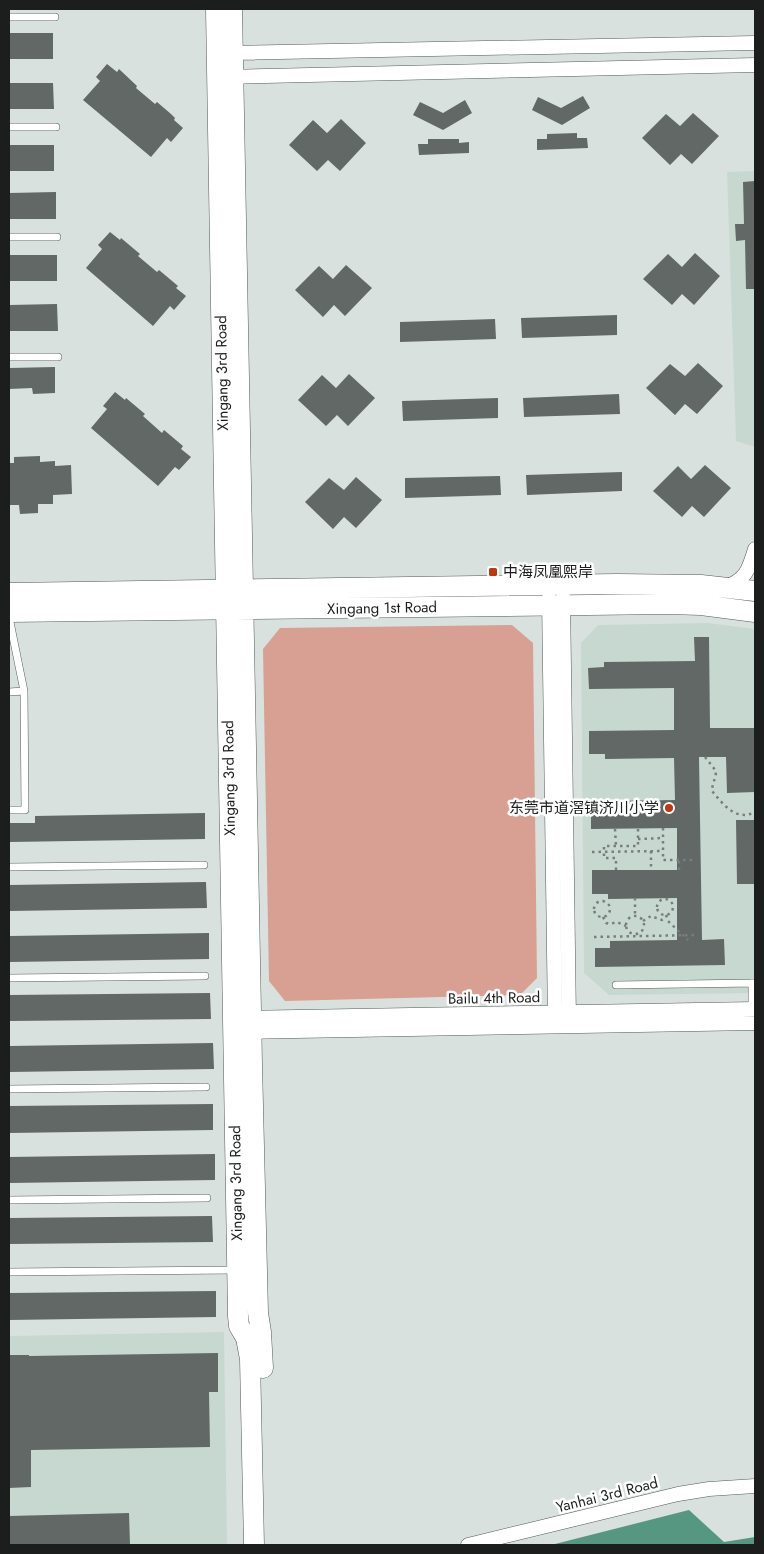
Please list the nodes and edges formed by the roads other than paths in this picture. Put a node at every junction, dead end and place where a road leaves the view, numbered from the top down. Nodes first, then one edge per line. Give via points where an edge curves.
1 (216, 9) edge
2 (232, 9) edge
3 (9, 17) edge
4 (55, 17) dead end
5 (755, 43) edge
6 (225, 53) junction
7 (755, 65) edge
8 (225, 77) junction
9 (9, 127) edge
10 (56, 127) dead end
11 (9, 237) edge
12 (57, 237) dead end
13 (9, 357) edge
14 (58, 357) dead end
15 (755, 549) edge
16 (556, 585) junction
17 (722, 588) junction
18 (235, 589) junction
19 (755, 591) edge
20 (9, 593) edge
21 (556, 605) junction
22 (235, 610) junction
23 (9, 612) edge
24 (755, 612) edge
25 (9, 617) edge
26 (9, 692) edge
27 (24, 692) junction
28 (9, 810) edge
29 (204, 865) dead end
30 (9, 867) edge
31 (205, 976) dead end
32 (9, 978) edge
33 (754, 983) edge
34 (616, 985) dead end
35 (754, 1009) edge
36 (562, 1019) junction
37 (754, 1023) edge
38 (242, 1025) junction
39 (206, 1087) dead end
40 (9, 1088) edge
41 (207, 1198) dead end
42 (9, 1200) edge
43 (238, 1270) junction
44 (9, 1272) edge
45 (755, 1486) edge
46 (254, 1545) edge
47 (266, 1545) edge
48 (468, 1545) edge

1 - 6 street, Xingang 3rd Road
2 - 6 street, Xingang 3rd Road
3 - 4 lane
5 - 6 street
6 - 8 street, Xingang 3rd Road
7 - 8 street
8 - 18 street, Xingang 3rd Road
9 - 10 lane
11 - 12 lane
13 - 14 lane
15 - 17 street via 742,578
16 - 17 street, Xingang 1st Road via 668,584
16 - 18 street, Xingang 1st Road
16 - 21 street
17 - 19 street, Xingang 1st Road
18 - 20 street, Xingang 1st Road
18 - 22 street, Xingang 3rd Road
21 - 22 street, Xingang 1st Road
21 - 24 street, Xingang 1st Road via 701,605
21 - 36 street
22 - 23 street, Xingang 1st Road
22 - 38 street, Xingang 3rd Road
25 - 27 lane
26 - 27 lane
27 - 28 lane via 25,810
29 - 30 lane
31 - 32 lane
33 - 34 lane
33 - 35 lane
35 - 36 street, Bailu 4th Road
35 - 37 lane
36 - 37 street, Bailu 4th Road
36 - 38 street, Bailu 4th Road
38 - 43 street, Xingang 3rd Road
38 - 47 street, Xingang 3rd Road via 262,1351
39 - 40 lane
41 - 42 lane
43 - 44 lane
43 - 46 street, Xingang 3rd Road via 239,1326 246,1338 250,1359
45 - 48 street, Yanhai 3rd Road via 678,1494

